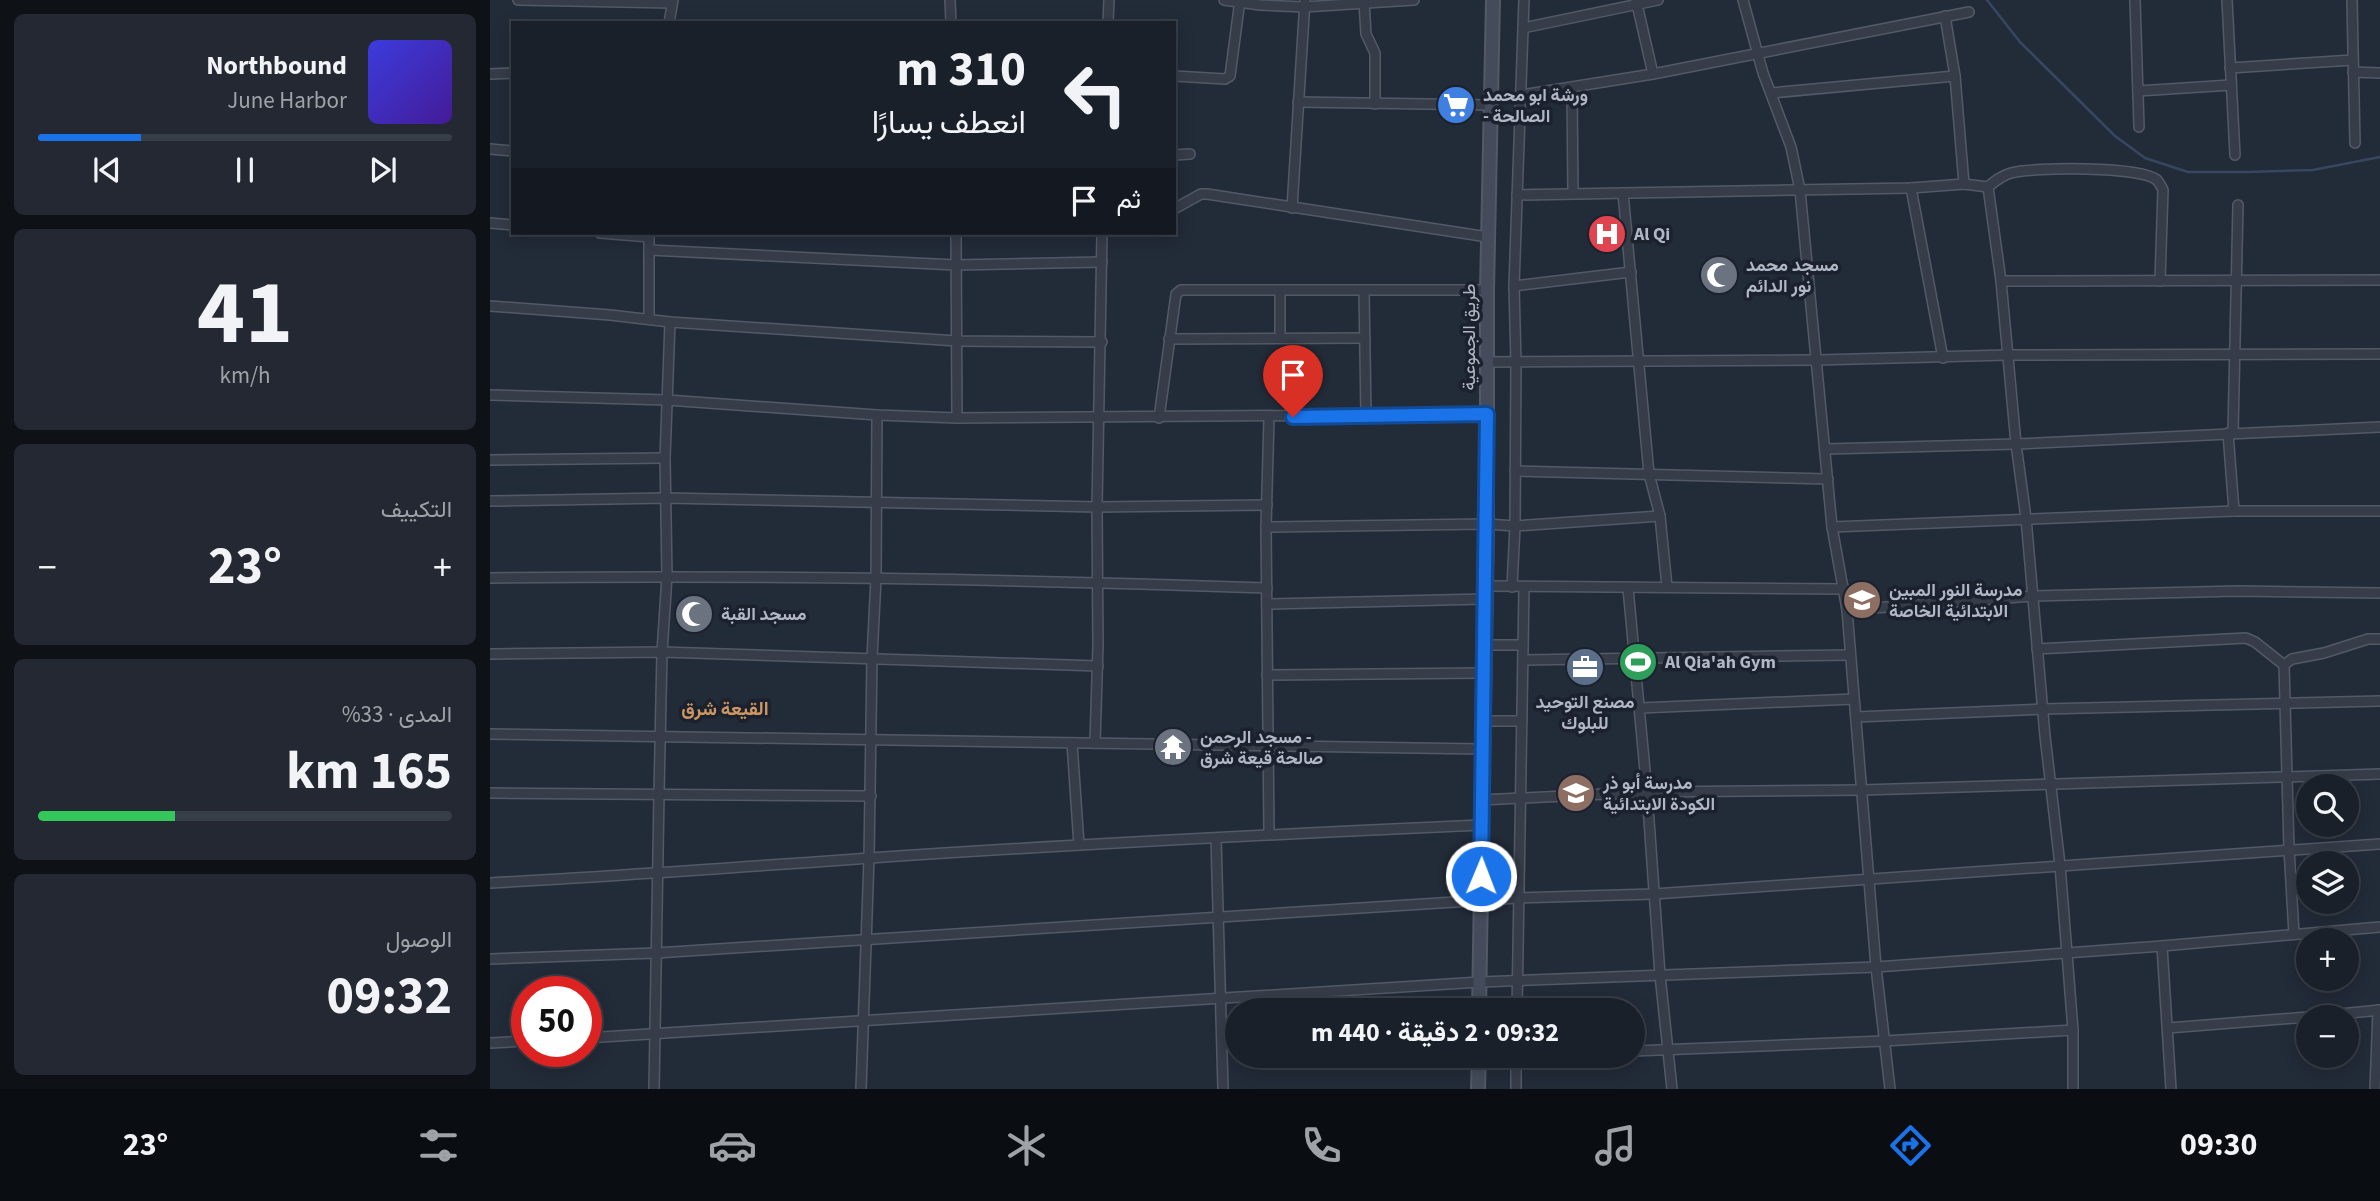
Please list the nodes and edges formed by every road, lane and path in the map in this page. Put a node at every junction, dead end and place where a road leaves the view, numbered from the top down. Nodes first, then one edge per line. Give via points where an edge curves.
1 (519, 0) edge
2 (950, 0) edge
3 (1109, 0) edge
4 (1224, 0) edge
5 (1414, 0) edge
6 (1493, 0) edge
7 (1524, 0) edge
8 (1658, 0) edge
9 (1742, 0) edge
10 (2135, 0) edge
11 (2227, 0) edge
12 (2352, 0) edge
13 (672, 1) edge
14 (1240, 1) edge
15 (1364, 2) junction
16 (1636, 2) edge
17 (1305, 3) edge
18 (1969, 12) dead end
19 (1945, 16) junction
20 (669, 21) edge
21 (951, 21) edge
22 (1108, 21) edge
23 (1523, 27) junction
24 (1757, 54) junction
25 (2353, 60) junction
26 (2231, 68) junction
27 (2353, 72) junction
28 (511, 73) edge
29 (2380, 73) edge
30 (490, 74) edge
31 (1653, 75) junction
32 (1176, 76) edge
33 (1955, 76) junction
34 (2231, 85) junction
35 (1572, 89) junction
36 (2138, 91) junction
37 (1771, 93) junction
38 (1522, 95) junction
39 (1298, 102) junction
40 (1375, 104) junction
41 (1490, 105) junction
42 (2139, 127) dead end
43 (2355, 143) dead end
44 (490, 149) edge
45 (511, 151) edge
46 (1176, 155) edge
47 (1190, 155) dead end
48 (2235, 155) dead end
49 (1964, 184) junction
50 (1988, 187) junction
51 (1911, 188) junction
52 (1800, 190) junction
53 (1623, 193) junction
54 (1573, 194) junction
55 (1517, 195) junction
56 (2238, 205) dead end
57 (1176, 208) edge
58 (1292, 208) junction
59 (490, 223) edge
60 (511, 225) edge
61 (649, 235) edge
62 (956, 235) edge
63 (1102, 235) edge
64 (1488, 237) junction
65 (649, 250) junction
66 (1102, 262) junction
67 (956, 265) junction
68 (1631, 272) junction
69 (2380, 279) edge
70 (2001, 281) junction
71 (2160, 281) junction
72 (2235, 282) junction
73 (1514, 286) junction
74 (1487, 290) junction
75 (1280, 291) junction
76 (1364, 291) junction
77 (490, 306) edge
78 (649, 319) junction
79 (670, 322) junction
80 (1280, 338) junction
81 (1365, 338) junction
82 (1169, 339) junction
83 (957, 341) junction
84 (1102, 342) junction
85 (2380, 354) edge
86 (2007, 355) junction
87 (2236, 355) junction
88 (1943, 358) junction
89 (1817, 360) junction
90 (1638, 361) junction
91 (1486, 362) junction
92 (1516, 363) junction
93 (490, 395) edge
94 (667, 400) junction
95 (1487, 414) junction
96 (877, 415) junction
97 (1366, 415) junction
98 (1269, 417) junction
99 (957, 418) junction
100 (1100, 418) junction
101 (1159, 418) junction
102 (2380, 427) edge
103 (2230, 432) junction
104 (2016, 444) junction
105 (1826, 449) junction
106 (665, 458) junction
107 (490, 460) edge
108 (1515, 471) junction
109 (1649, 474) junction
110 (1828, 479) junction
111 (666, 498) junction
112 (490, 501) edge
113 (878, 502) junction
114 (1267, 505) junction
115 (1097, 507) junction
116 (2234, 511) junction
117 (2380, 511) edge
118 (1660, 516) junction
119 (2026, 518) junction
120 (1487, 524) junction
121 (1515, 526) junction
122 (1266, 527) junction
123 (1832, 527) junction
124 (667, 576) junction
125 (490, 578) edge
126 (876, 578) junction
127 (1098, 582) junction
128 (1512, 587) junction
129 (1524, 587) junction
130 (1667, 587) junction
131 (1267, 588) junction
132 (1628, 588) junction
133 (1845, 589) junction
134 (1485, 593) junction
135 (2380, 593) edge
136 (2033, 596) junction
137 (1267, 604) junction
138 (1847, 610) junction
139 (2380, 639) edge
140 (1483, 645) junction
141 (1523, 645) junction
142 (2037, 649) junction
143 (662, 652) junction
144 (490, 654) edge
145 (1850, 655) junction
146 (872, 658) junction
147 (1635, 659) junction
148 (1523, 660) junction
149 (2284, 665) junction
150 (1098, 666) junction
151 (1483, 673) junction
152 (1267, 675) junction
153 (1854, 699) junction
154 (2380, 701) edge
155 (2284, 703) junction
156 (1640, 708) junction
157 (2043, 709) junction
158 (1856, 717) junction
159 (1483, 721) junction
160 (1522, 721) junction
161 (490, 734) edge
162 (662, 737) junction
163 (871, 741) junction
164 (1072, 743) junction
165 (1095, 743) junction
166 (1268, 746) junction
167 (1482, 750) junction
168 (2380, 774) edge
169 (2287, 778) junction
170 (2051, 783) junction
171 (1862, 790) junction
172 (490, 793) edge
173 (1647, 793) junction
174 (659, 794) junction
175 (871, 796) junction
176 (1522, 799) junction
177 (1481, 800) junction
178 (1482, 825) junction
179 (1269, 834) junction
180 (1216, 838) junction
181 (2380, 844) edge
182 (1079, 845) junction
183 (2289, 849) junction
184 (869, 858) junction
185 (2060, 865) junction
186 (657, 874) junction
187 (1870, 878) junction
188 (490, 883) edge
189 (1654, 894) junction
190 (1518, 898) junction
191 (1481, 901) junction
192 (1219, 918) junction
193 (2380, 927) edge
194 (2294, 934) junction
195 (866, 939) junction
196 (2162, 946) junction
197 (2067, 952) junction
198 (656, 953) junction
199 (490, 959) edge
200 (1876, 967) junction
201 (1660, 975) junction
202 (1517, 980) junction
203 (1480, 982) junction
204 (1479, 998) edge
205 (1517, 998) edge
206 (1222, 999) junction
207 (2379, 1010) edge
208 (2359, 1012) edge
209 (2296, 1018) edge
210 (862, 1021) junction
211 (2168, 1028) junction
212 (2073, 1030) junction
213 (656, 1035) junction
214 (602, 1037) edge
215 (1884, 1041) junction
216 (511, 1042) edge
217 (490, 1043) edge
218 (1667, 1050) junction
219 (1645, 1051) edge
220 (1479, 1068) edge
221 (1516, 1068) edge
222 (654, 1089) edge
223 (861, 1089) edge
224 (1223, 1089) edge
225 (1478, 1089) edge
226 (1516, 1089) edge
227 (1672, 1089) edge
228 (1889, 1089) edge
229 (2073, 1089) edge
230 (2171, 1089) edge
231 (2375, 1089) edge

1 - 13 street
2 - 21 street
3 - 22 street
4 - 14 street
5 - 15 street
6 - 41 main road, طريق الجموعية
7 - 23 street
8 - 16 street
9 - 24 street
10 - 36 street
11 - 26 street
12 - 25 street
13 - 20 street
14 - 17 street
14 - 32 street via 1230,76
15 - 17 street
15 - 40 street via 1366,34 1375,53
16 - 23 street
16 - 31 street
17 - 39 street
18 - 19 street
19 - 24 street
19 - 33 street
23 - 38 street
24 - 31 street
24 - 37 street
25 - 26 street
25 - 27 street
26 - 34 street
27 - 29 street
27 - 43 street
28 - 30 street
31 - 35 street
33 - 37 street
33 - 49 street
34 - 36 street
34 - 48 street
35 - 38 street
35 - 54 street
36 - 42 street
37 - 52 street via 1791,147
38 - 55 street
39 - 40 street
39 - 58 street
40 - 41 street
41 - 64 main road, طريق الجموعية
44 - 45 street
46 - 47 street
49 - 50 street
49 - 51 street
50 - 70 street
50 - 71 street via 2009,173 2053,169 2112,170 2150,177 2163,190
51 - 52 street
51 - 88 street
52 - 53 street
52 - 89 street
53 - 54 street
53 - 68 street
54 - 55 street
55 - 73 street
56 - 72 street
57 - 58 street via 1207,194
58 - 64 street
59 - 60 street
61 - 65 street
62 - 67 street
63 - 66 street
64 - 74 main road, طريق الجموعية
65 - 67 street
65 - 78 street
66 - 67 street
66 - 84 street
67 - 83 street
68 - 73 street
68 - 90 street
69 - 72 street
70 - 71 street
70 - 86 street
71 - 72 street
72 - 87 street
73 - 92 street
74 - 76 street
74 - 91 main road, طريق الجموعية
75 - 76 street
75 - 80 street
75 - 82 street via 1181,290 1176,294
76 - 81 street
77 - 78 street
78 - 79 street
79 - 83 street
79 - 94 street
80 - 81 street
80 - 82 street
81 - 97 street
82 - 101 street
83 - 84 street
83 - 99 street
84 - 100 street
85 - 87 street
86 - 87 street
86 - 88 street
86 - 104 street
87 - 103 street
88 - 89 street
89 - 90 street
89 - 105 street
90 - 92 street
90 - 109 street
91 - 92 street
91 - 95 main road, طريق الجموعية
92 - 108 street
93 - 94 street
94 - 96 street
94 - 106 street
95 - 97 street
95 - 120 main road, طريق الجموعية
96 - 99 street
96 - 113 street
97 - 98 street
98 - 101 street
98 - 114 street
99 - 100 street
100 - 101 street
100 - 115 street
102 - 103 street
103 - 104 street
103 - 116 street
104 - 105 street
104 - 119 street
105 - 110 street
106 - 107 street
106 - 111 street
108 - 109 street
108 - 121 street
109 - 110 street
109 - 118 street
110 - 123 street
111 - 112 street
111 - 113 street
111 - 124 street
113 - 115 street
113 - 126 street
114 - 115 street
114 - 122 street
115 - 127 street
116 - 117 street
116 - 119 street
118 - 121 street
118 - 130 street
119 - 123 street
119 - 136 street
120 - 121 street
120 - 122 street
120 - 134 main road, طريق الجموعية
121 - 128 street
122 - 131 street
123 - 133 street
124 - 125 street
124 - 126 street
124 - 143 street
126 - 127 street
126 - 146 street
127 - 131 street
127 - 150 street
128 - 129 street
128 - 134 street
129 - 132 street
129 - 141 street
130 - 132 street
130 - 133 street
131 - 137 street
132 - 147 street
133 - 138 street
134 - 137 street
134 - 140 main road, طريق الجموعية
135 - 136 street
136 - 138 street
136 - 142 street
137 - 152 street
138 - 145 street
139 - 149 street via 2292,659
140 - 141 street
140 - 151 main road, طريق الجموعية
141 - 148 street
142 - 149 street via 2246,638
142 - 157 street
143 - 144 street
143 - 146 street
143 - 162 street
145 - 147 street
145 - 153 street
146 - 150 street
146 - 163 street
147 - 148 street
147 - 156 street
148 - 160 street
149 - 155 street
150 - 165 street
151 - 152 street
151 - 159 main road, طريق الجموعية
152 - 166 street
153 - 156 street
153 - 158 street
154 - 155 street
155 - 157 street
155 - 169 street
156 - 173 street
157 - 158 street
157 - 170 street
158 - 171 street
159 - 160 street
159 - 167 main road, طريق الجموعية
160 - 176 street
161 - 162 street
162 - 163 street
162 - 174 street
163 - 164 street
163 - 175 street
164 - 165 street
164 - 182 street
165 - 166 street
166 - 167 street
166 - 179 street
167 - 177 main road, طريق الجموعية
168 - 169 street
169 - 170 street
169 - 183 street
170 - 171 street
170 - 185 street
171 - 173 street
171 - 187 street
172 - 174 street
173 - 176 street
173 - 189 street
174 - 175 street
174 - 186 street
175 - 184 street
176 - 177 street
176 - 190 street
177 - 178 main road, طريق الجموعية
178 - 179 street
178 - 191 main road, طريق الجموعية
179 - 180 street
180 - 182 street
180 - 192 street
181 - 183 street
182 - 184 street
183 - 185 street
183 - 194 street
184 - 186 street
184 - 195 street
185 - 187 street
185 - 197 street
186 - 188 street
186 - 198 street
187 - 189 street
187 - 200 street
189 - 190 street
189 - 201 street
190 - 191 street
190 - 202 street
191 - 192 street
191 - 203 main road, طريق الجموعية
192 - 195 street
192 - 206 street
193 - 194 street
194 - 196 street
195 - 198 street
195 - 210 street
196 - 197 street
196 - 211 street
197 - 200 street
197 - 212 street
198 - 199 street
198 - 213 street
200 - 201 street
200 - 215 street
201 - 202 street
201 - 218 street
202 - 203 street
202 - 205 street
203 - 204 main road, طريق الجموعية
203 - 206 street
206 - 210 street
206 - 224 street
207 - 208 street
207 - 231 street
209 - 211 street
210 - 213 street
210 - 223 street
211 - 230 street
212 - 215 street
212 - 229 street
213 - 214 street
213 - 222 street
215 - 218 street
215 - 228 street
216 - 217 street
218 - 219 street
218 - 227 street
220 - 225 main road
221 - 226 street

